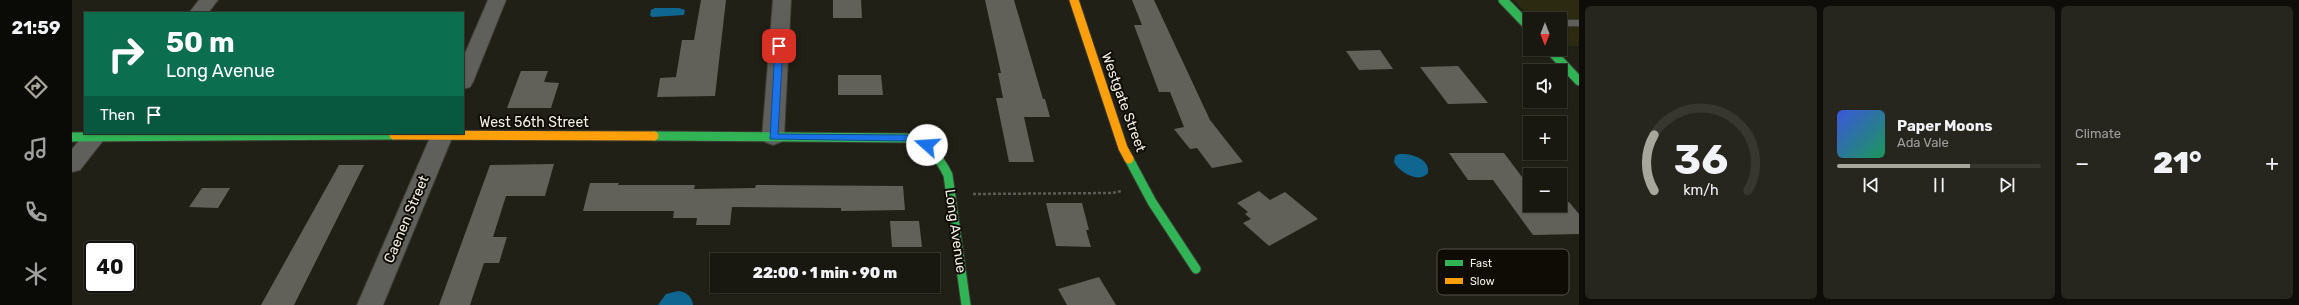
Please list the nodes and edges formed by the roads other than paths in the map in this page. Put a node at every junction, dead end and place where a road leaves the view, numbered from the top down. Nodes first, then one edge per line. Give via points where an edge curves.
1 (209, 0) edge
2 (498, 0) edge
3 (782, 0) edge
4 (1074, 0) edge
5 (1503, 0) edge
6 (199, 12) edge
7 (1523, 20) edge
8 (1567, 23) edge
9 (1579, 23) edge
10 (1556, 56) edge
11 (464, 80) edge
12 (1579, 81) edge
13 (442, 134) edge
14 (96, 135) edge
15 (72, 137) edge
16 (773, 137) junction
17 (941, 158) joint
18 (72, 164) edge
19 (1196, 269) dead end
20 (370, 305) edge
21 (966, 305) edge

1 - 6 street
2 - 11 street
3 - 16 street
4 - 19 street, Westgate Street via 1123,148 1152,202
5 - 7 street
8 - 9 lane
10 - 12 street
13 - 14 street, West 56th Street
13 - 16 street, West 56th Street
13 - 20 street, Caenen Street
14 - 15 street, West 56th Street
14 - 18 street
16 - 17 street, West 56th Street via 907,138 927,145
17 - 21 street, Long Avenue via 948,175

